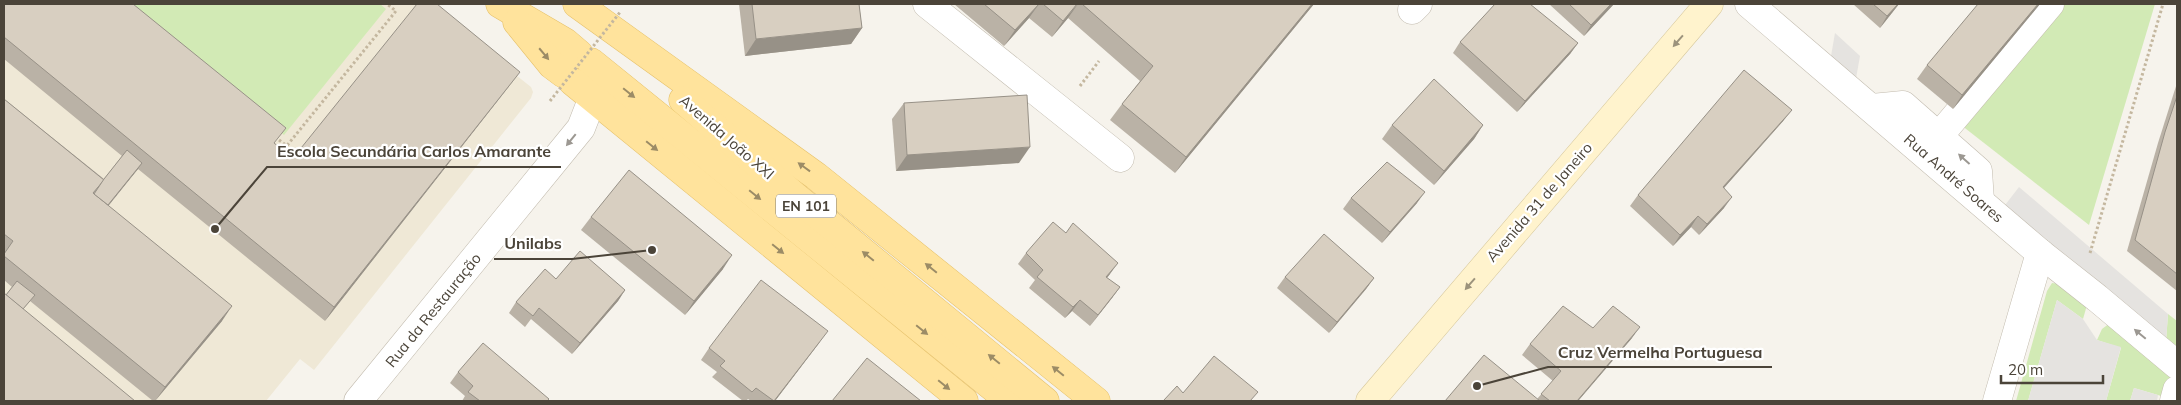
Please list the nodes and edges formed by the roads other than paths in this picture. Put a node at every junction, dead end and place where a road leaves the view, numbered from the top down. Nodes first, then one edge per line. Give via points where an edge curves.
1 (573, 4) edge
2 (577, 4) edge
3 (927, 4) edge
4 (1709, 4) edge
5 (1749, 4) edge
6 (2050, 4) edge
7 (502, 5) edge
8 (580, 74) junction
9 (1872, 108) junction
10 (1939, 136) junction
11 (1120, 158) dead end
12 (1980, 201) junction
13 (2040, 253) junction
14 (2177, 365) edge
15 (2177, 390) edge
16 (358, 401) edge
17 (964, 401) edge
18 (1010, 401) edge
19 (1045, 401) edge
20 (1096, 401) edge
21 (1370, 401) edge
22 (1996, 401) edge
23 (2174, 401) edge

19 -> 1 main road, Avenida João XXI / EN 101 via 796,198
20 -> 2 main road via 816,176
3 - 11 street
4 -> 21 main road, Avenida 31 de Janeiro
5 - 9 street, Rua André Soares
6 - 10 street
7 -> 8 main road via 552,65
8 -> 16 street, Rua da Restauração via 581,128
8 -> 17 main road
8 -> 18 main road, EN 101
9 - 10 street via 1903,105
9 - 12 street, Rua André Soares
12 -> 10 street via 1978,171
12 - 13 street, Rua André Soares
14 -> 13 street, Rua André Soares
13 - 22 street
15 - 23 street

